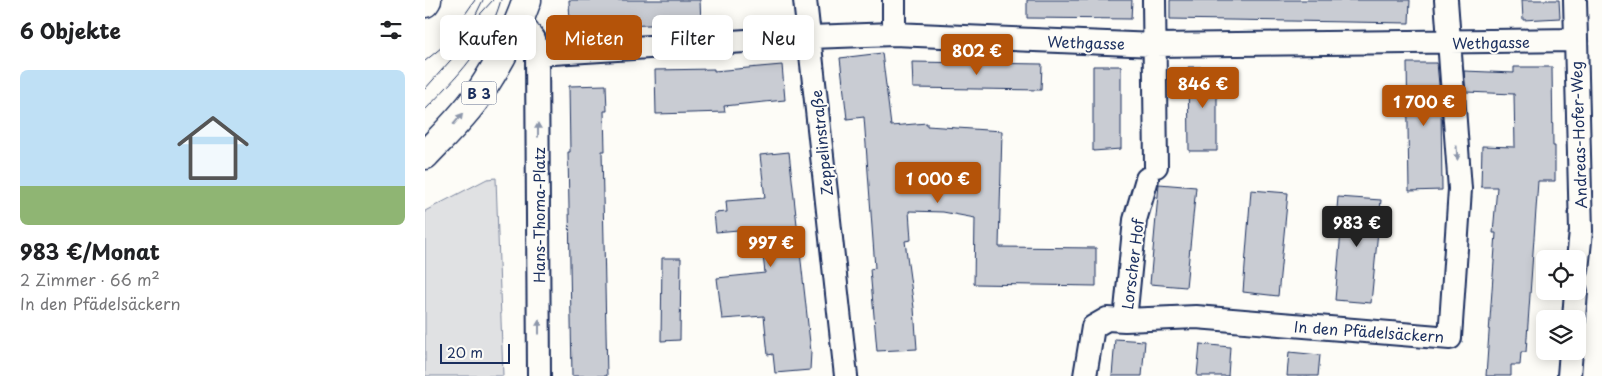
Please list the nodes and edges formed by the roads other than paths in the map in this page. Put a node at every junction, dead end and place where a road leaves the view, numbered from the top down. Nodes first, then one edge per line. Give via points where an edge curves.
1 (427, 0) edge
2 (805, 0) edge
3 (894, 0) edge
4 (1154, 0) edge
5 (1446, 0) edge
6 (1575, 0) edge
7 (425, 3) edge
8 (523, 10) edge
9 (807, 15) edge
10 (894, 34) junction
11 (814, 36) edge
12 (743, 40) edge
13 (1575, 40) junction
14 (1449, 42) junction
15 (1155, 45) junction
16 (537, 54) junction
17 (812, 60) edge
18 (425, 155) edge
19 (1579, 250) edge
20 (1125, 320) junction
21 (1570, 360) edge
22 (539, 376) edge
23 (845, 376) edge
24 (1085, 376) edge
25 (1569, 376) edge

1 - 7 main road
2 - 9 street, Zeppelinstraße
3 - 10 street
4 - 15 street, Lorscher Hof
5 - 14 street, In den Pfädelsäckern
6 - 13 street, Andreas-Hofer-Weg
8 - 16 street
18 -> 8 main road, B 3 via 479,94
10 - 11 street, Wethgasse
10 - 15 street, Wethgasse
12 - 16 street, Wethgasse
13 - 14 street, Wethgasse
13 - 19 street, Andreas-Hofer-Weg
14 - 15 street, Wethgasse
14 -> 20 street, In den Pfädelsäckern via 1460,189 1450,338 1196,317
15 - 20 street, Lorscher Hof via 1152,172 1135,220
22 -> 16 street, Hans-Thoma-Platz
17 - 23 street, Zeppelinstraße
20 - 24 street, In den Pfädelsäckern via 1107,318 1093,327
21 - 25 street

